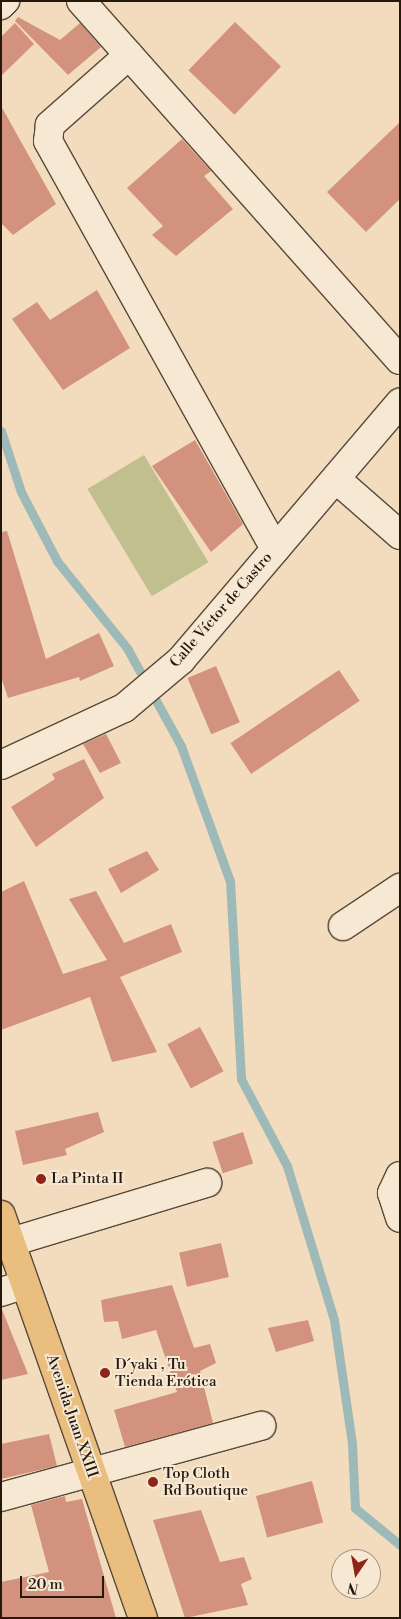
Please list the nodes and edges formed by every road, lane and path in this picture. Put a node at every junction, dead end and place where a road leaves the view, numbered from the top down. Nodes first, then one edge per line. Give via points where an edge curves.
1 (5, 1) edge
2 (81, 1) edge
3 (1, 5) edge
4 (129, 55) junction
5 (400, 360) edge
6 (400, 403) edge
7 (336, 478) junction
8 (400, 535) edge
9 (275, 549) junction
10 (2, 759) edge
11 (400, 888) edge
12 (343, 926) dead end
13 (400, 1176) edge
14 (207, 1183) dead end
15 (1, 1215) edge
16 (400, 1218) edge
17 (11, 1242) junction
18 (13, 1288) edge
19 (261, 1426) dead end
20 (92, 1474) junction
21 (1, 1497) edge
22 (143, 1618) edge

1 - 3 street
2 - 4 street
4 - 5 street
4 - 9 street via 50,125 48,141
6 - 7 street, Calle Víctor de Castro
7 - 8 street
7 - 9 street, Calle Víctor de Castro
9 - 10 street, Calle Víctor de Castro via 181,660 124,708
11 - 12 street
13 - 16 street via 392,1193
14 - 17 street
15 - 17 main road, Avenida Juan XXIII
17 - 18 main road, Avenida Juan XXIII
18 - 20 main road, Avenida Juan XXIII
19 - 20 street
20 - 21 street
20 - 22 main road, Avenida Juan XXIII

